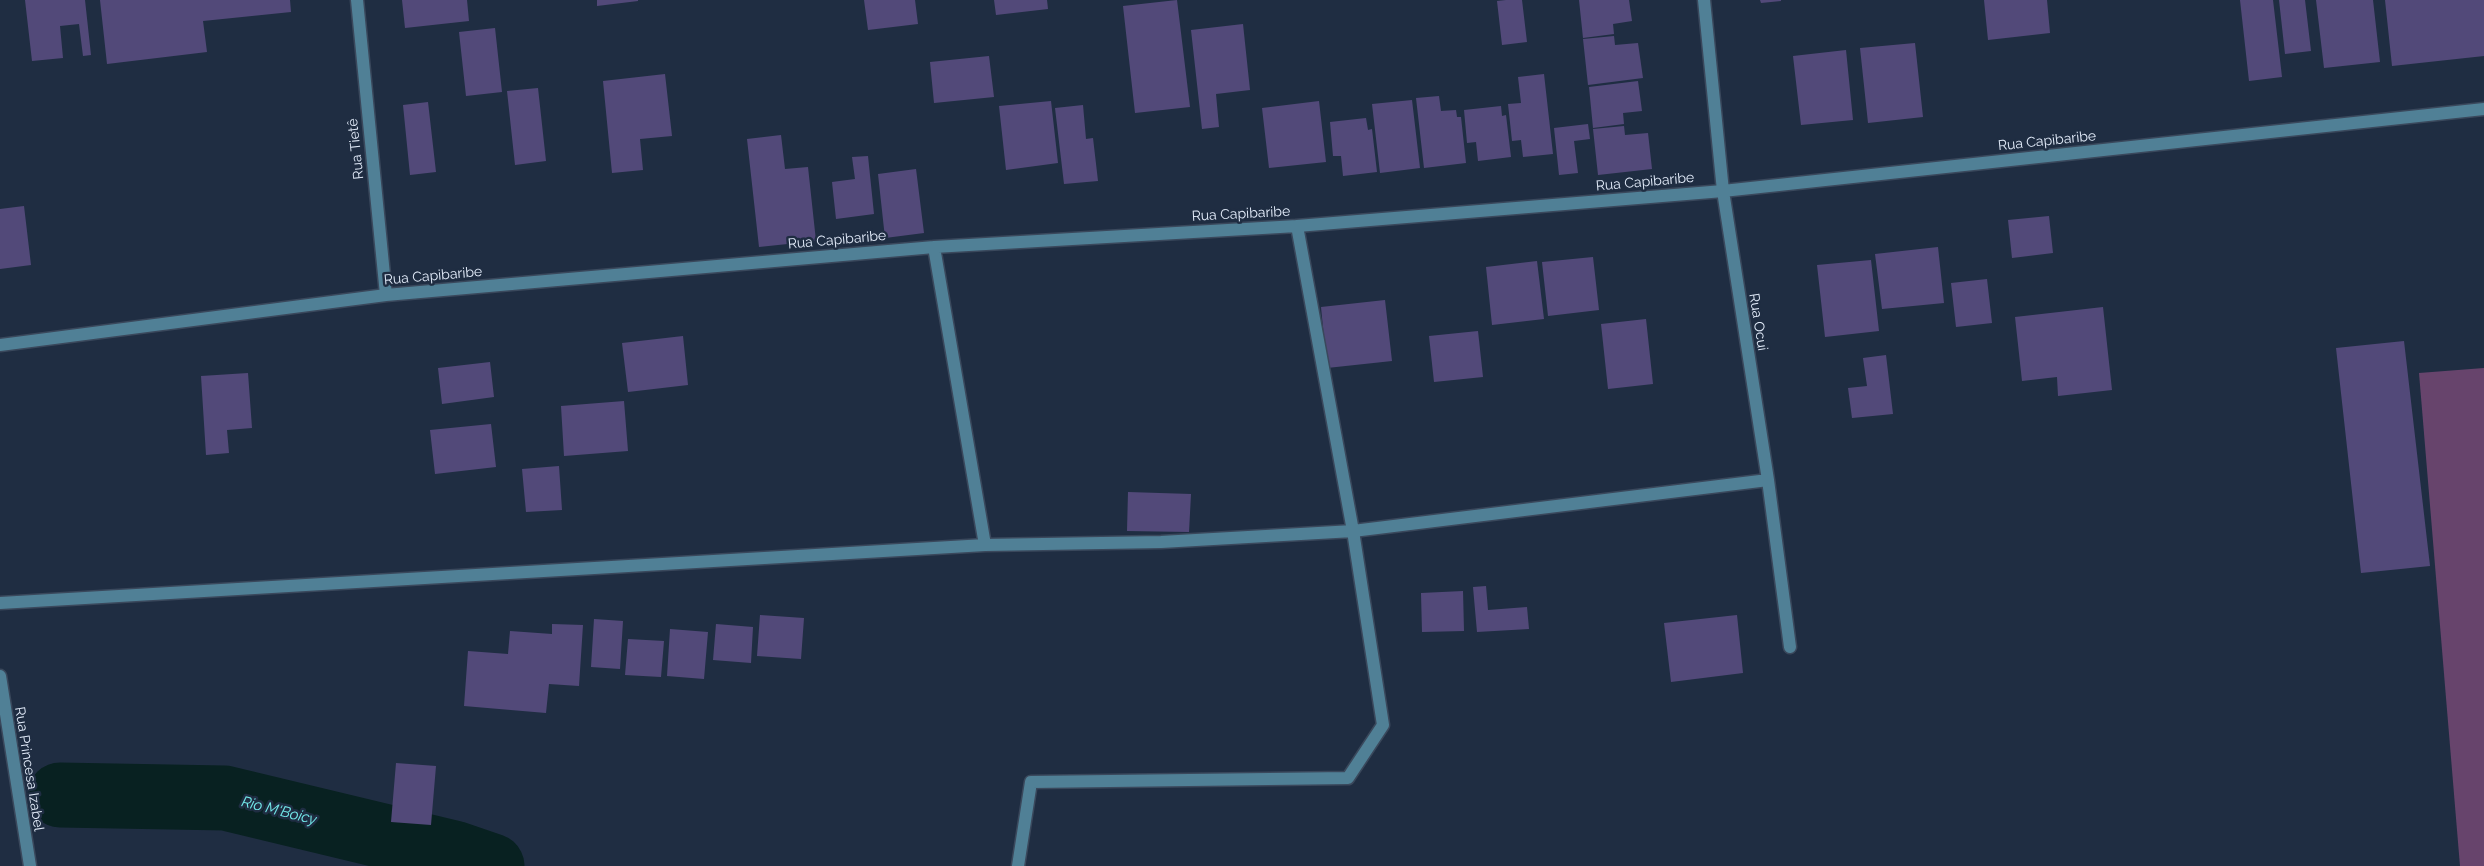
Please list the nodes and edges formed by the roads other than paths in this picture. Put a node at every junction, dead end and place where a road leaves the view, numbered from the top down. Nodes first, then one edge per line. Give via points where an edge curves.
1 (356, 0) edge
2 (1704, 0) edge
3 (2484, 109) edge
4 (1723, 191) junction
5 (1297, 226) junction
6 (934, 247) junction
7 (386, 295) junction
8 (0, 345) edge
9 (1768, 480) junction
10 (1353, 531) junction
11 (985, 545) junction
12 (0, 603) edge
13 (1790, 647) dead end
14 (0, 676) edge
15 (30, 866) edge
16 (1018, 866) edge

1 - 7 street, Rua Tietê
2 - 4 street, Rua Ocui
3 - 4 street, Rua Capibaribe
4 - 5 street, Rua Capibaribe
4 - 9 street, Rua Ocui
5 - 6 street, Rua Capibaribe
5 - 10 street
6 - 7 street, Rua Capibaribe
6 - 11 street
7 - 8 street, Rua Capibaribe
9 - 10 street
9 - 13 street, Rua Ocui
10 - 11 street via 1161,542
10 - 16 street via 1383,725 1348,778 1031,782
11 - 12 street
14 - 15 street, Rua Princesa Izabel

